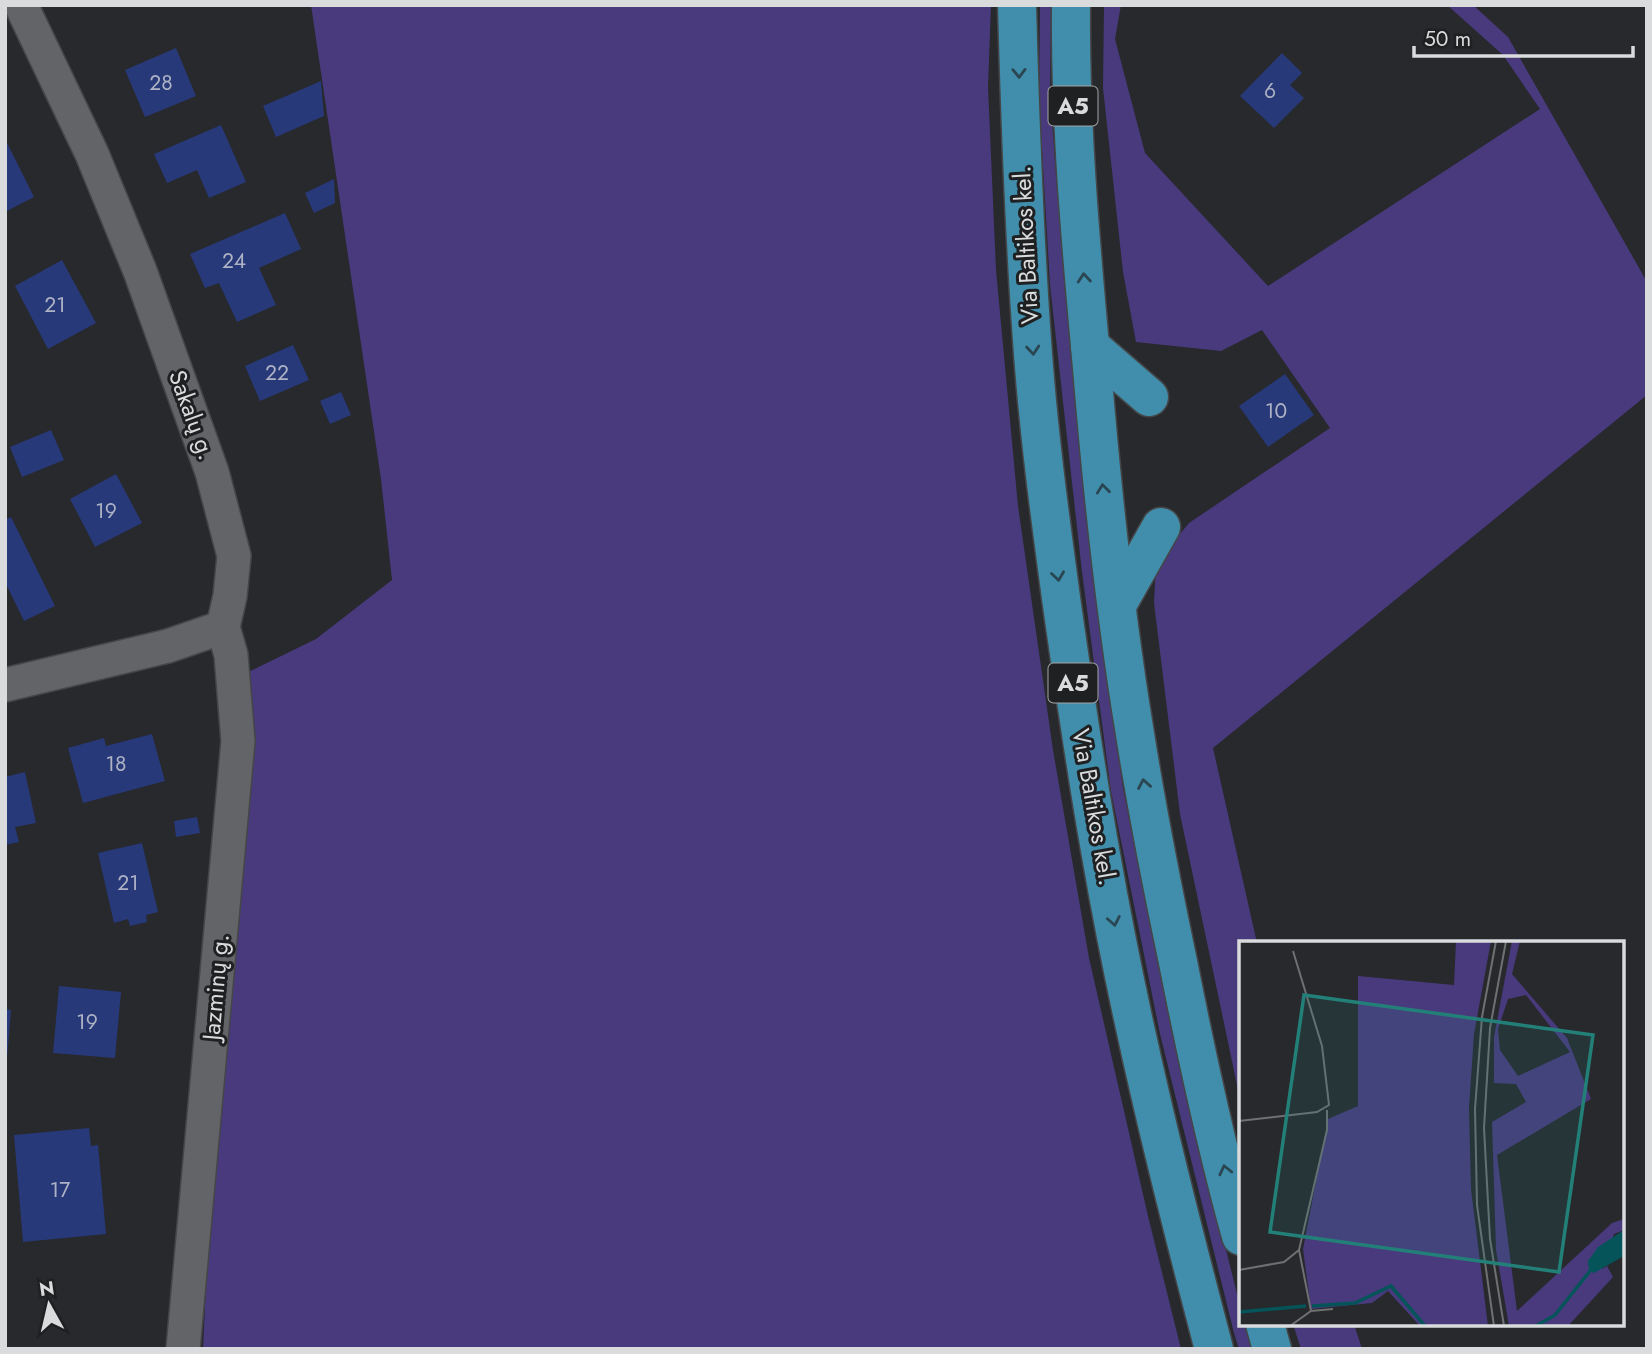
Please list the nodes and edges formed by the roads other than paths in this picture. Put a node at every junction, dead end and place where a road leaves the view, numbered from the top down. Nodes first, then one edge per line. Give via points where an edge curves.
1 (21, 5) edge
2 (1017, 5) edge
3 (1071, 5) edge
4 (1090, 346) junction
5 (1149, 397) dead end
6 (1161, 527) dead end
7 (1116, 605) junction
8 (223, 627) junction
9 (5, 685) edge
10 (1239, 1228) edge
11 (1266, 1326) edge
12 (183, 1349) edge
13 (1214, 1349) edge
14 (1272, 1349) edge

1 - 8 street, Sakalų g. via 136,259 212,472 234,556
2 -> 13 highway, Via Baltikos kel. / A5 via 1032,343 1075,697 1138,1042
4 -> 3 highway, A5 via 1077,194
4 - 5 highway
7 -> 4 highway, A5
6 - 7 highway
10 -> 7 highway, A5 via 1155,851
8 - 9 street via 168,646
8 - 12 street, Jazminų g. via 231,655 238,741
11 - 14 highway

